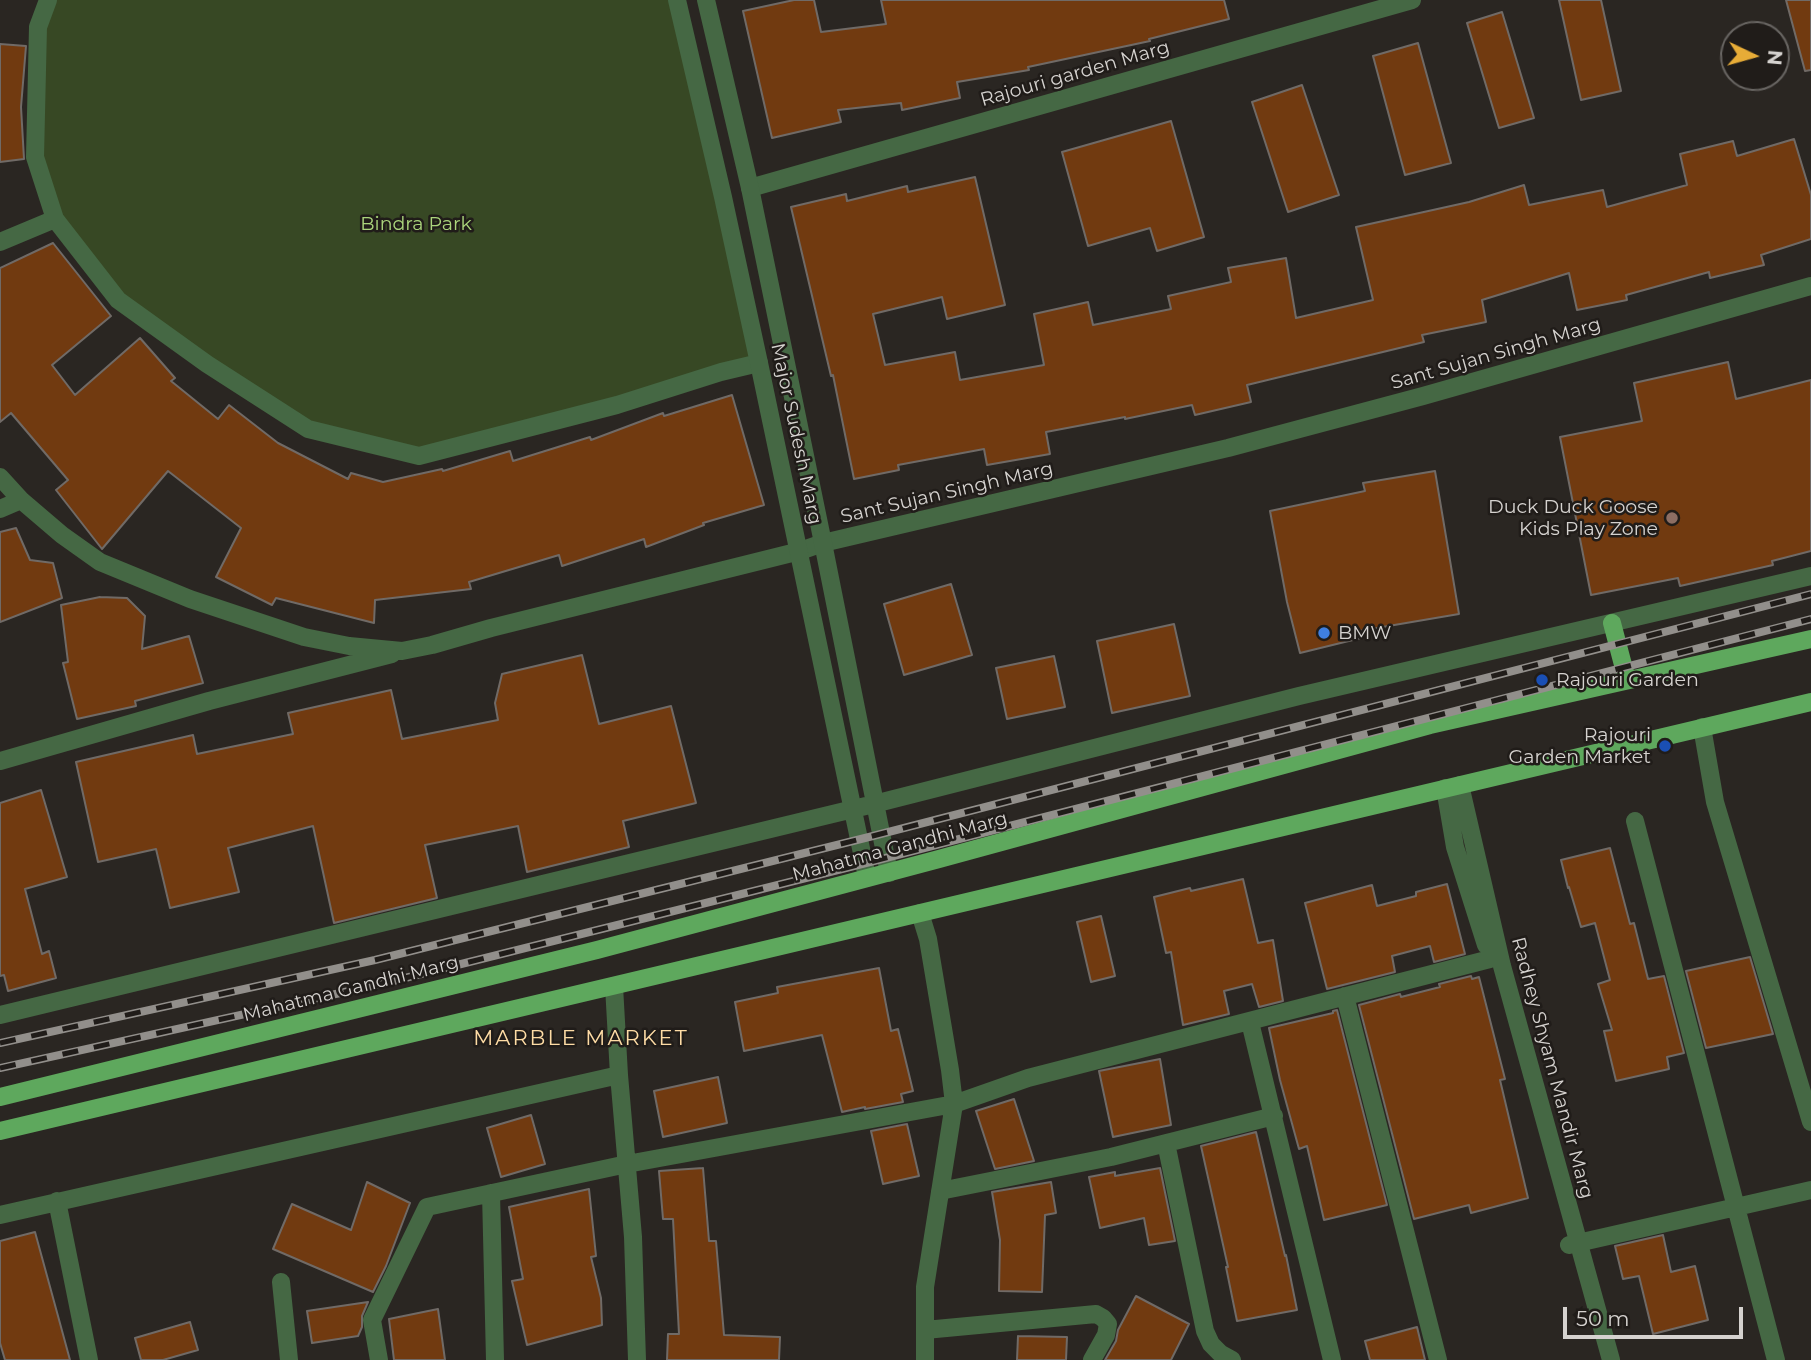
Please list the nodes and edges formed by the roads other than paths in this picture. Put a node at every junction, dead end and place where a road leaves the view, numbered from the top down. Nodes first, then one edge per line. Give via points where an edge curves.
1 (48, 0) edge
2 (677, 0) edge
3 (707, 0) edge
4 (1412, 0) edge
5 (750, 188) junction
6 (55, 219) junction
7 (0, 242) edge
8 (1811, 286) edge
9 (759, 363) junction
10 (0, 477) edge
11 (21, 500) junction
12 (0, 509) edge
13 (823, 543) junction
14 (800, 551) junction
15 (1811, 576) edge
16 (1612, 623) junction
17 (1811, 639) edge
18 (402, 651) junction
19 (1628, 680) junction
20 (1811, 702) edge
21 (1702, 727) junction
22 (0, 761) edge
23 (1453, 787) junction
24 (874, 804) junction
25 (853, 809) junction
26 (1635, 821) dead end
27 (889, 873) junction
28 (867, 877) junction
29 (920, 913) junction
30 (1490, 959) junction
31 (614, 986) junction
32 (1345, 996) junction
33 (0, 1015) edge
34 (1250, 1022) junction
35 (619, 1075) junction
36 (0, 1097) edge
37 (954, 1104) junction
38 (1274, 1116) junction
39 (1811, 1122) edge
40 (0, 1131) edge
41 (1166, 1143) junction
42 (626, 1164) junction
43 (1811, 1190) edge
44 (940, 1191) junction
45 (491, 1193) junction
46 (57, 1201) junction
47 (1736, 1208) junction
48 (0, 1215) edge
49 (1573, 1245) junction
50 (281, 1282) dead end
51 (925, 1330) junction
52 (89, 1360) edge
53 (289, 1360) edge
54 (379, 1360) edge
55 (495, 1360) edge
56 (637, 1360) edge
57 (925, 1360) edge
58 (1092, 1360) edge
59 (1232, 1360) edge
60 (1332, 1360) edge
61 (1438, 1360) edge
62 (1599, 1360) edge
63 (1611, 1360) edge
64 (1776, 1360) edge

1 - 6 street via 38,27 34,157
2 - 9 street, Major Sudesh Marg
3 - 5 street, Major Sudesh Marg
4 - 5 street, Rajouri garden Marg
5 - 13 street, Major Sudesh Marg
6 - 7 street
6 - 9 street via 118,300 218,372 308,429 419,456
8 - 13 street, Sant Sujan Singh Marg via 1228,448
9 - 14 street, Major Sudesh Marg
10 - 11 street, Sant Sujan Singh Marg
11 - 12 street
11 - 18 street, Sant Sujan Singh Marg via 100,562 190,599 304,637
13 - 14 street, Sant Sujan Singh Marg
13 - 24 street, Major Sudesh Marg
14 - 18 street, Sant Sujan Singh Marg
14 - 25 street, Major Sudesh Marg
15 - 16 street
16 - 19 main road
16 - 24 street via 1299,696
17 - 19 main road, Mahatma Gandhi Marg
18 - 22 street
19 - 27 main road, Mahatma Gandhi Marg via 1430,725
20 - 21 main road
21 - 23 main road
21 - 39 street via 1716,802
23 - 29 main road
23 - 30 street, Radhey Shyam Mandir Marg via 1455,847
23 - 49 street, Radhey Shyam Mandir Marg
24 - 25 street
24 - 27 street, Major Sudesh Marg
25 - 28 street, Major Sudesh Marg
25 - 33 street
26 - 47 street
27 - 28 main road, Mahatma Gandhi Marg
28 - 36 main road, Mahatma Gandhi Marg via 597,950
29 - 31 main road
29 - 37 street
30 - 32 street
30 - 49 street, Radhey Shyam Mandir Marg
31 - 35 street
31 - 40 main road
32 - 34 street
32 - 61 street
34 - 37 street via 1028,1078
34 - 38 street
35 - 42 street
35 - 46 street
37 - 42 street
37 - 44 street
38 - 41 street
38 - 60 street
41 - 44 street
41 - 59 street via 1205,1331 1211,1344
42 - 45 street
42 - 56 street
43 - 47 street
44 - 51 street via 925,1287
45 - 54 street via 427,1207 372,1320
45 - 55 street
46 - 48 street
46 - 52 street
47 - 49 street
47 - 64 street
49 - 62 street, Radhey Shyam Mandir Marg
49 - 63 street, Radhey Shyam Mandir Marg
50 - 53 street
51 - 57 street
51 - 58 street via 1096,1314 1108,1324

